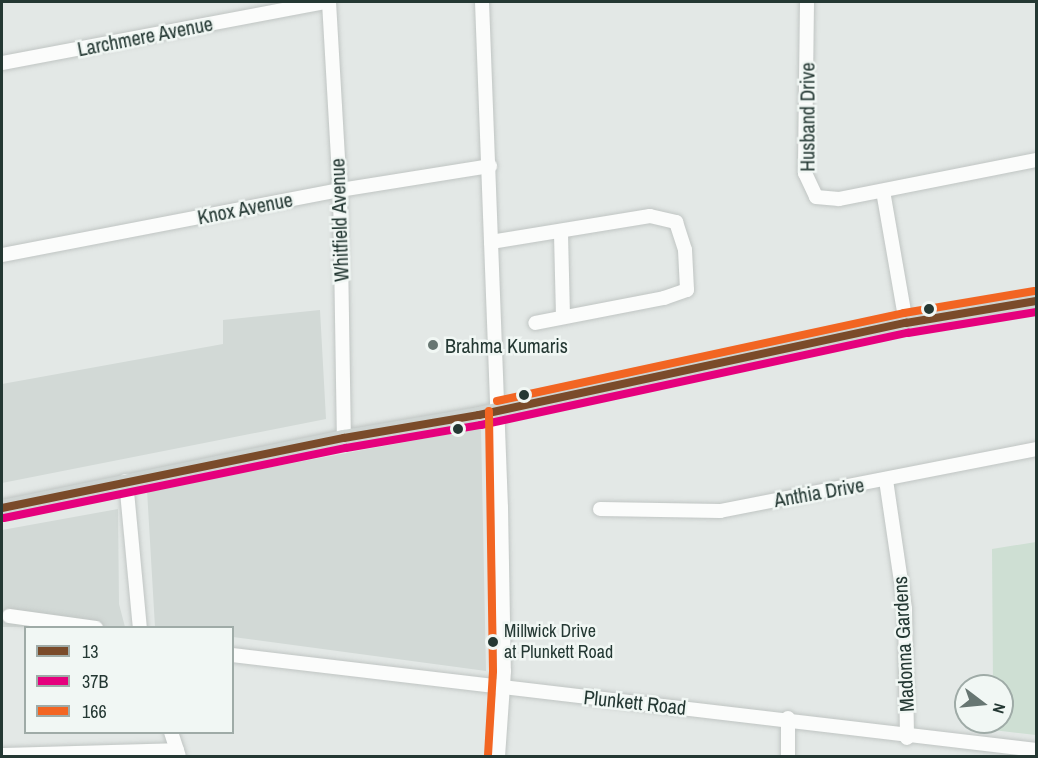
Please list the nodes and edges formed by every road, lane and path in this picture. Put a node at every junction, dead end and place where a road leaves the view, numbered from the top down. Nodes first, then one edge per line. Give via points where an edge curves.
1 (324, 2) edge
2 (329, 2) edge
3 (482, 2) edge
4 (807, 2) edge
5 (819, 2) edge
6 (2, 63) edge
7 (1036, 160) edge
8 (490, 166) junction
9 (340, 190) junction
10 (883, 191) junction
11 (561, 234) junction
12 (492, 242) junction
13 (2, 255) edge
14 (1036, 301) edge
15 (563, 317) junction
16 (534, 323) dead end
17 (906, 323) junction
18 (499, 411) junction
19 (344, 438) junction
20 (1036, 449) edge
21 (886, 480) junction
22 (126, 481) junction
23 (2, 508) edge
24 (600, 509) dead end
25 (9, 615) dead end
26 (89, 626) edge
27 (140, 626) edge
28 (234, 655) edge
29 (504, 688) junction
30 (788, 718) junction
31 (172, 734) edge
32 (907, 738) junction
33 (1036, 750) edge
34 (178, 753) edge
35 (2, 755) edge
36 (498, 756) edge
37 (788, 756) edge

1 - 6 street, Larchmere Avenue
2 - 9 street, Whitfield Avenue
3 - 8 street
4 - 5 street
4 - 10 street, Husband Drive via 807,183 816,197 825,201
7 - 10 street
8 - 9 street, Knox Avenue
8 - 12 street
9 - 13 street, Knox Avenue
9 - 19 street, Whitfield Avenue
10 - 17 street
11 - 12 street
11 - 15 street
11 - 15 street via 650,216 676,222 685,250 687,290
12 - 18 street
14 - 17 main road
15 - 16 street
17 - 18 main road
18 - 19 main road
18 - 29 street
19 - 22 main road
20 - 21 street, Anthia Drive
21 - 24 street, Anthia Drive via 720,511
21 - 32 street, Madonna Gardens via 905,609
22 - 23 main road
22 - 27 street
25 - 26 street
28 - 29 street, Plunkett Road
29 - 30 street, Plunkett Road
29 - 36 street
30 - 32 street, Plunkett Road
30 - 37 street
31 - 34 street
32 - 33 street, Plunkett Road
34 - 35 street

